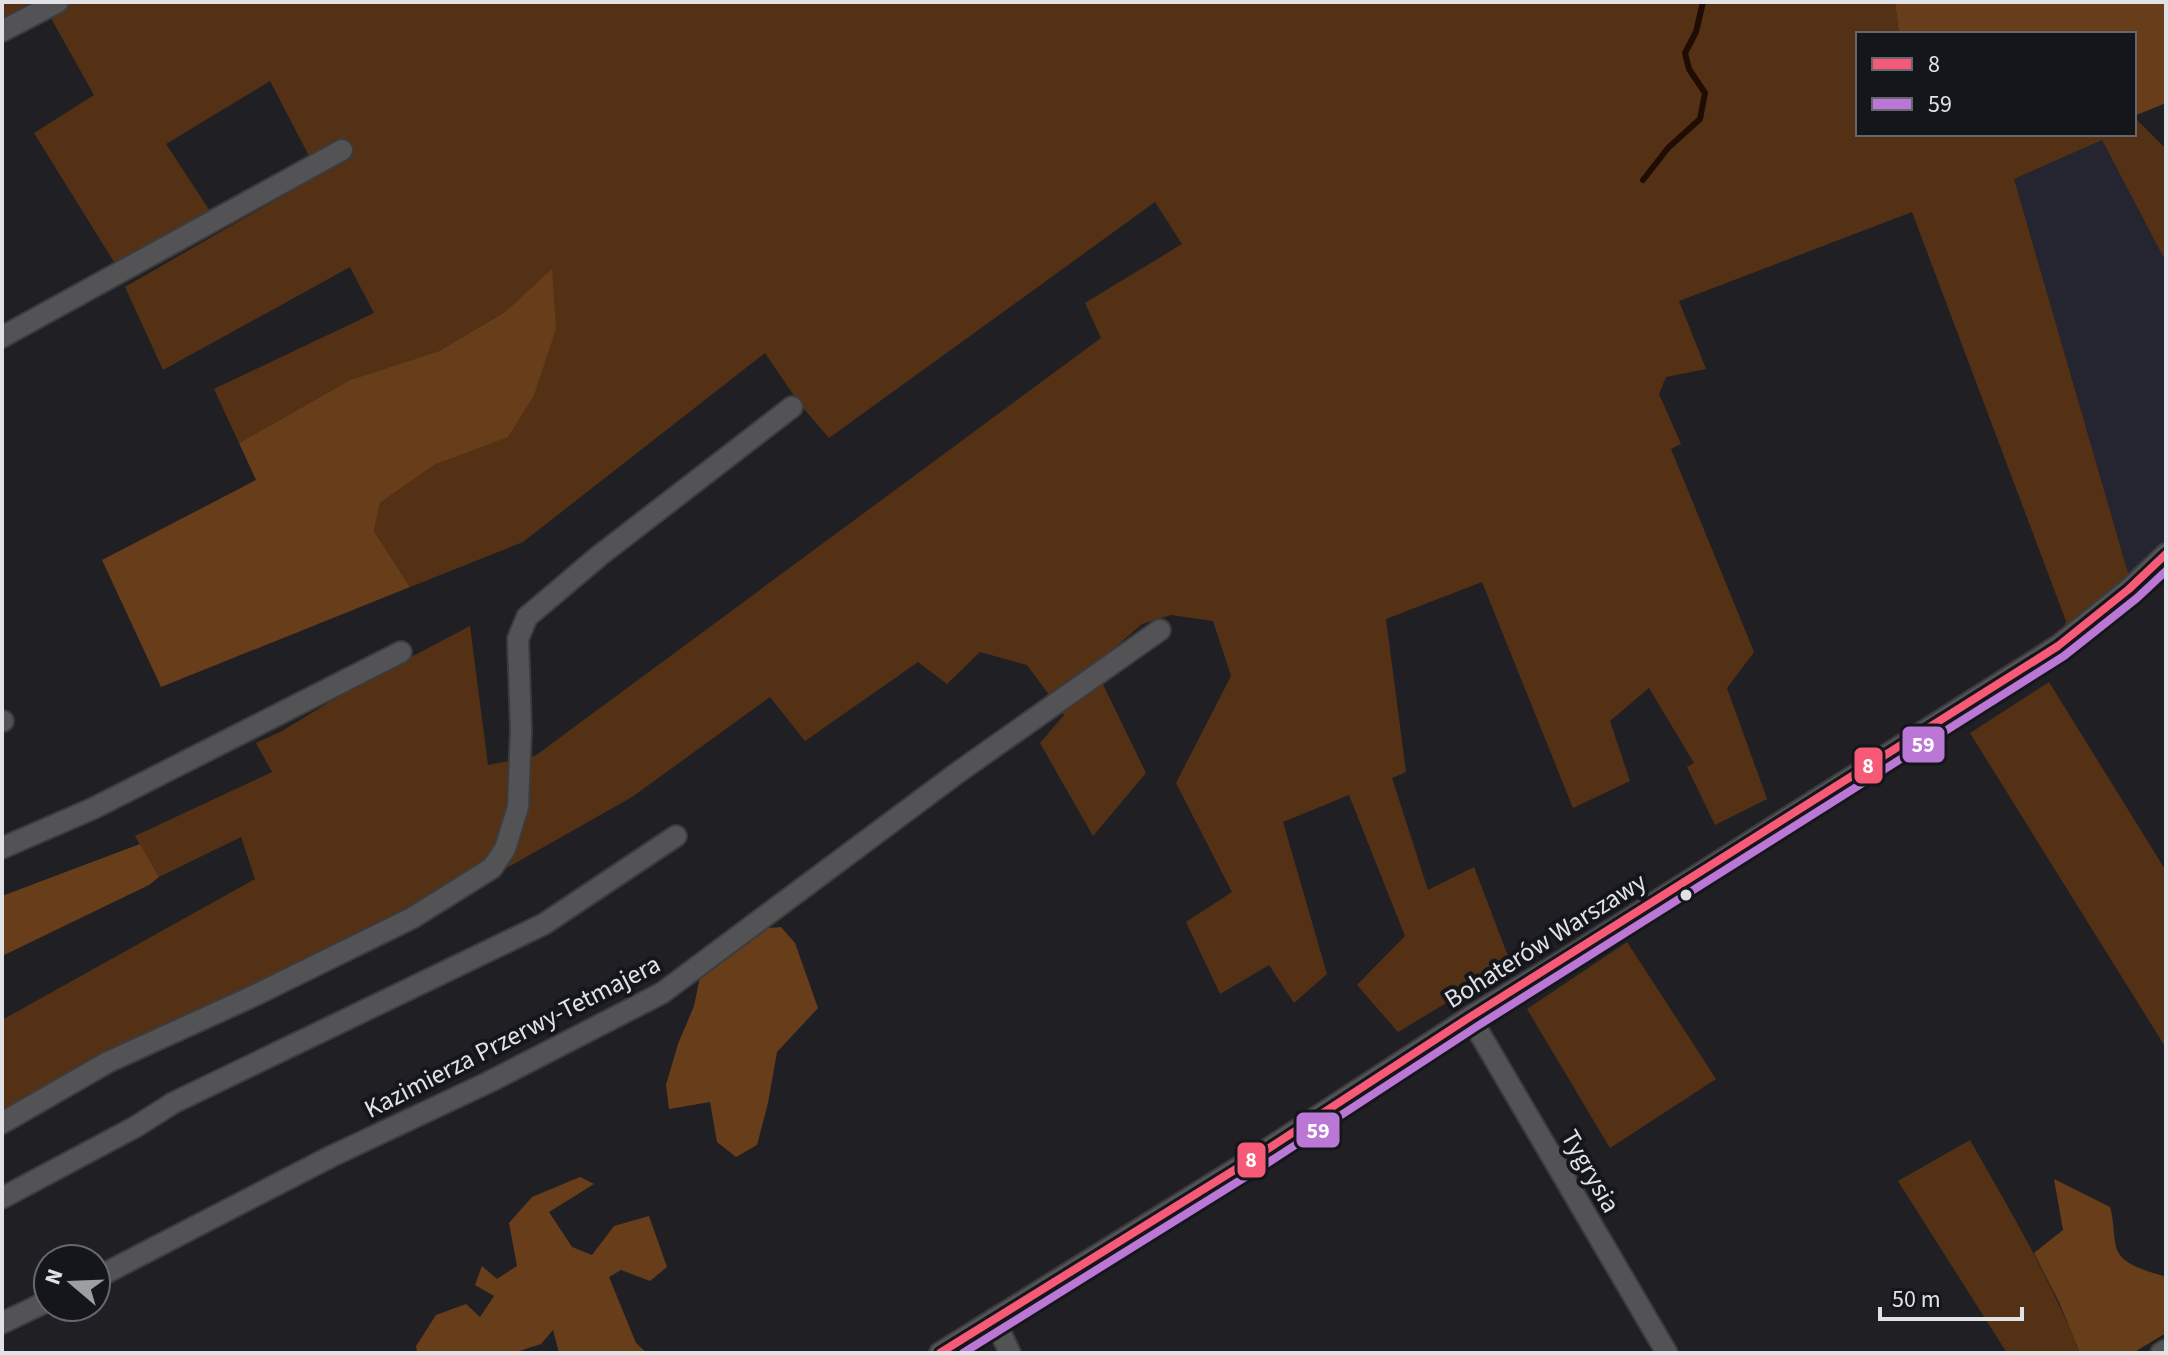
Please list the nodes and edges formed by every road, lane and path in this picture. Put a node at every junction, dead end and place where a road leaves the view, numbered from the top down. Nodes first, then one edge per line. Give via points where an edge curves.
1 (58, 2) edge
2 (2, 31) edge
3 (342, 150) dead end
4 (2, 337) edge
5 (792, 407) dead end
6 (2166, 554) edge
7 (1160, 630) dead end
8 (401, 652) dead end
9 (676, 836) dead end
10 (2, 848) edge
11 (1470, 1017) junction
12 (2, 1123) edge
13 (2, 1198) edge
14 (112, 1270) edge
15 (32, 1309) edge
16 (994, 1319) junction
17 (2, 1323) edge
18 (2166, 1350) edge
19 (940, 1353) edge
20 (1010, 1353) edge
21 (1667, 1353) edge
22 (2161, 1353) edge

1 - 2 street
3 - 4 street
5 - 12 street via 527,617 518,639 518,807 505,849 492,868 412,918 108,1062
6 - 11 street, Bohaterów Warszawy via 2058,646
7 - 14 street, Kazimierza Przerwy-Tetmajera via 662,993
8 - 10 street via 94,808
9 - 13 street via 544,924 173,1103
11 - 16 street, Bohaterów Warszawy
11 - 21 street, Tygrysia
15 - 17 street
16 - 19 street, Bohaterów Warszawy
16 - 20 street
18 - 22 street

